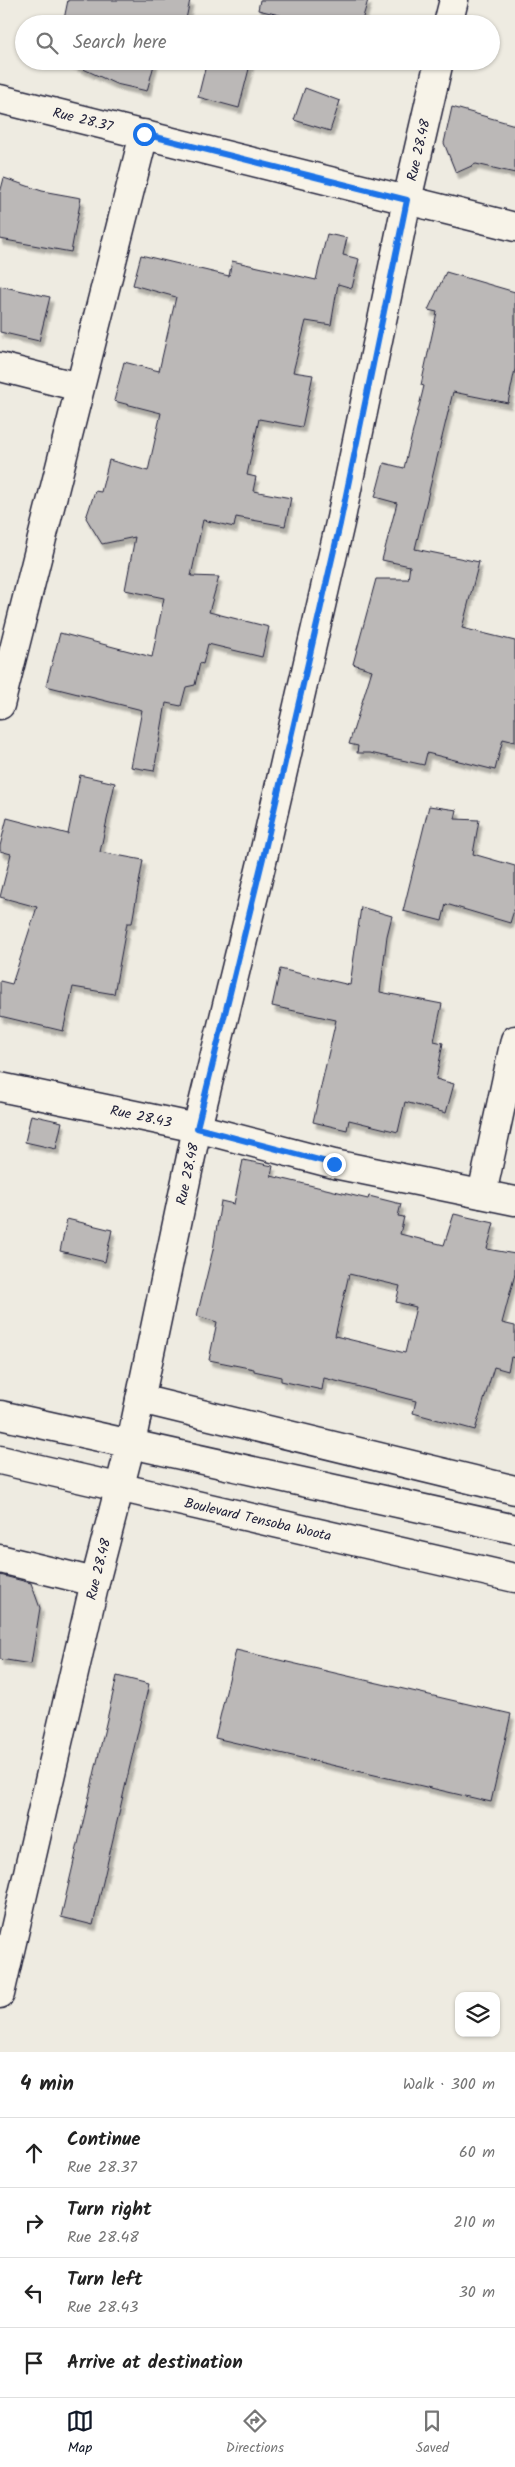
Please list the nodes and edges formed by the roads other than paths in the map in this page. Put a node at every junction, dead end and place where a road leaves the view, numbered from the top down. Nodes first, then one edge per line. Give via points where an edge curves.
1 (454, 0) edge
2 (450, 15) edge
3 (437, 70) edge
4 (0, 99) edge
5 (144, 134) junction
6 (407, 200) junction
7 (515, 227) edge
8 (0, 367) edge
9 (79, 387) junction
10 (0, 705) edge
11 (515, 1040) edge
12 (0, 1087) edge
13 (197, 1128) junction
14 (482, 1194) junction
15 (515, 1202) edge
16 (140, 1398) junction
17 (0, 1415) edge
18 (131, 1443) junction
19 (0, 1460) edge
20 (119, 1487) junction
21 (515, 1490) edge
22 (515, 1529) edge
23 (0, 1559) edge
24 (515, 1578) edge
25 (95, 1582) junction
26 (0, 1994) edge

1 - 2 street
3 - 6 street, Rue 28.48
4 - 5 street, Rue 28.37
5 - 6 street, Rue 28.37
5 - 9 street
6 - 7 street, Rue 28.37
6 - 13 street, Rue 28.48 via 340,524
8 - 9 street
9 - 10 street
11 - 14 street
12 - 13 street, Rue 28.43
13 - 14 street, Rue 28.43 via 334,1164
13 - 16 street, Rue 28.48
14 - 15 street, Rue 28.43
16 - 18 street, Rue 28.48
16 - 21 street
17 - 18 street
18 - 20 street, Rue 28.48
18 - 22 street
19 - 20 street, Boulevard Tensoba Woota
20 - 24 street, Boulevard Tensoba Woota
20 - 25 street, Rue 28.48
23 - 25 street
25 - 26 street, Rue 28.48

